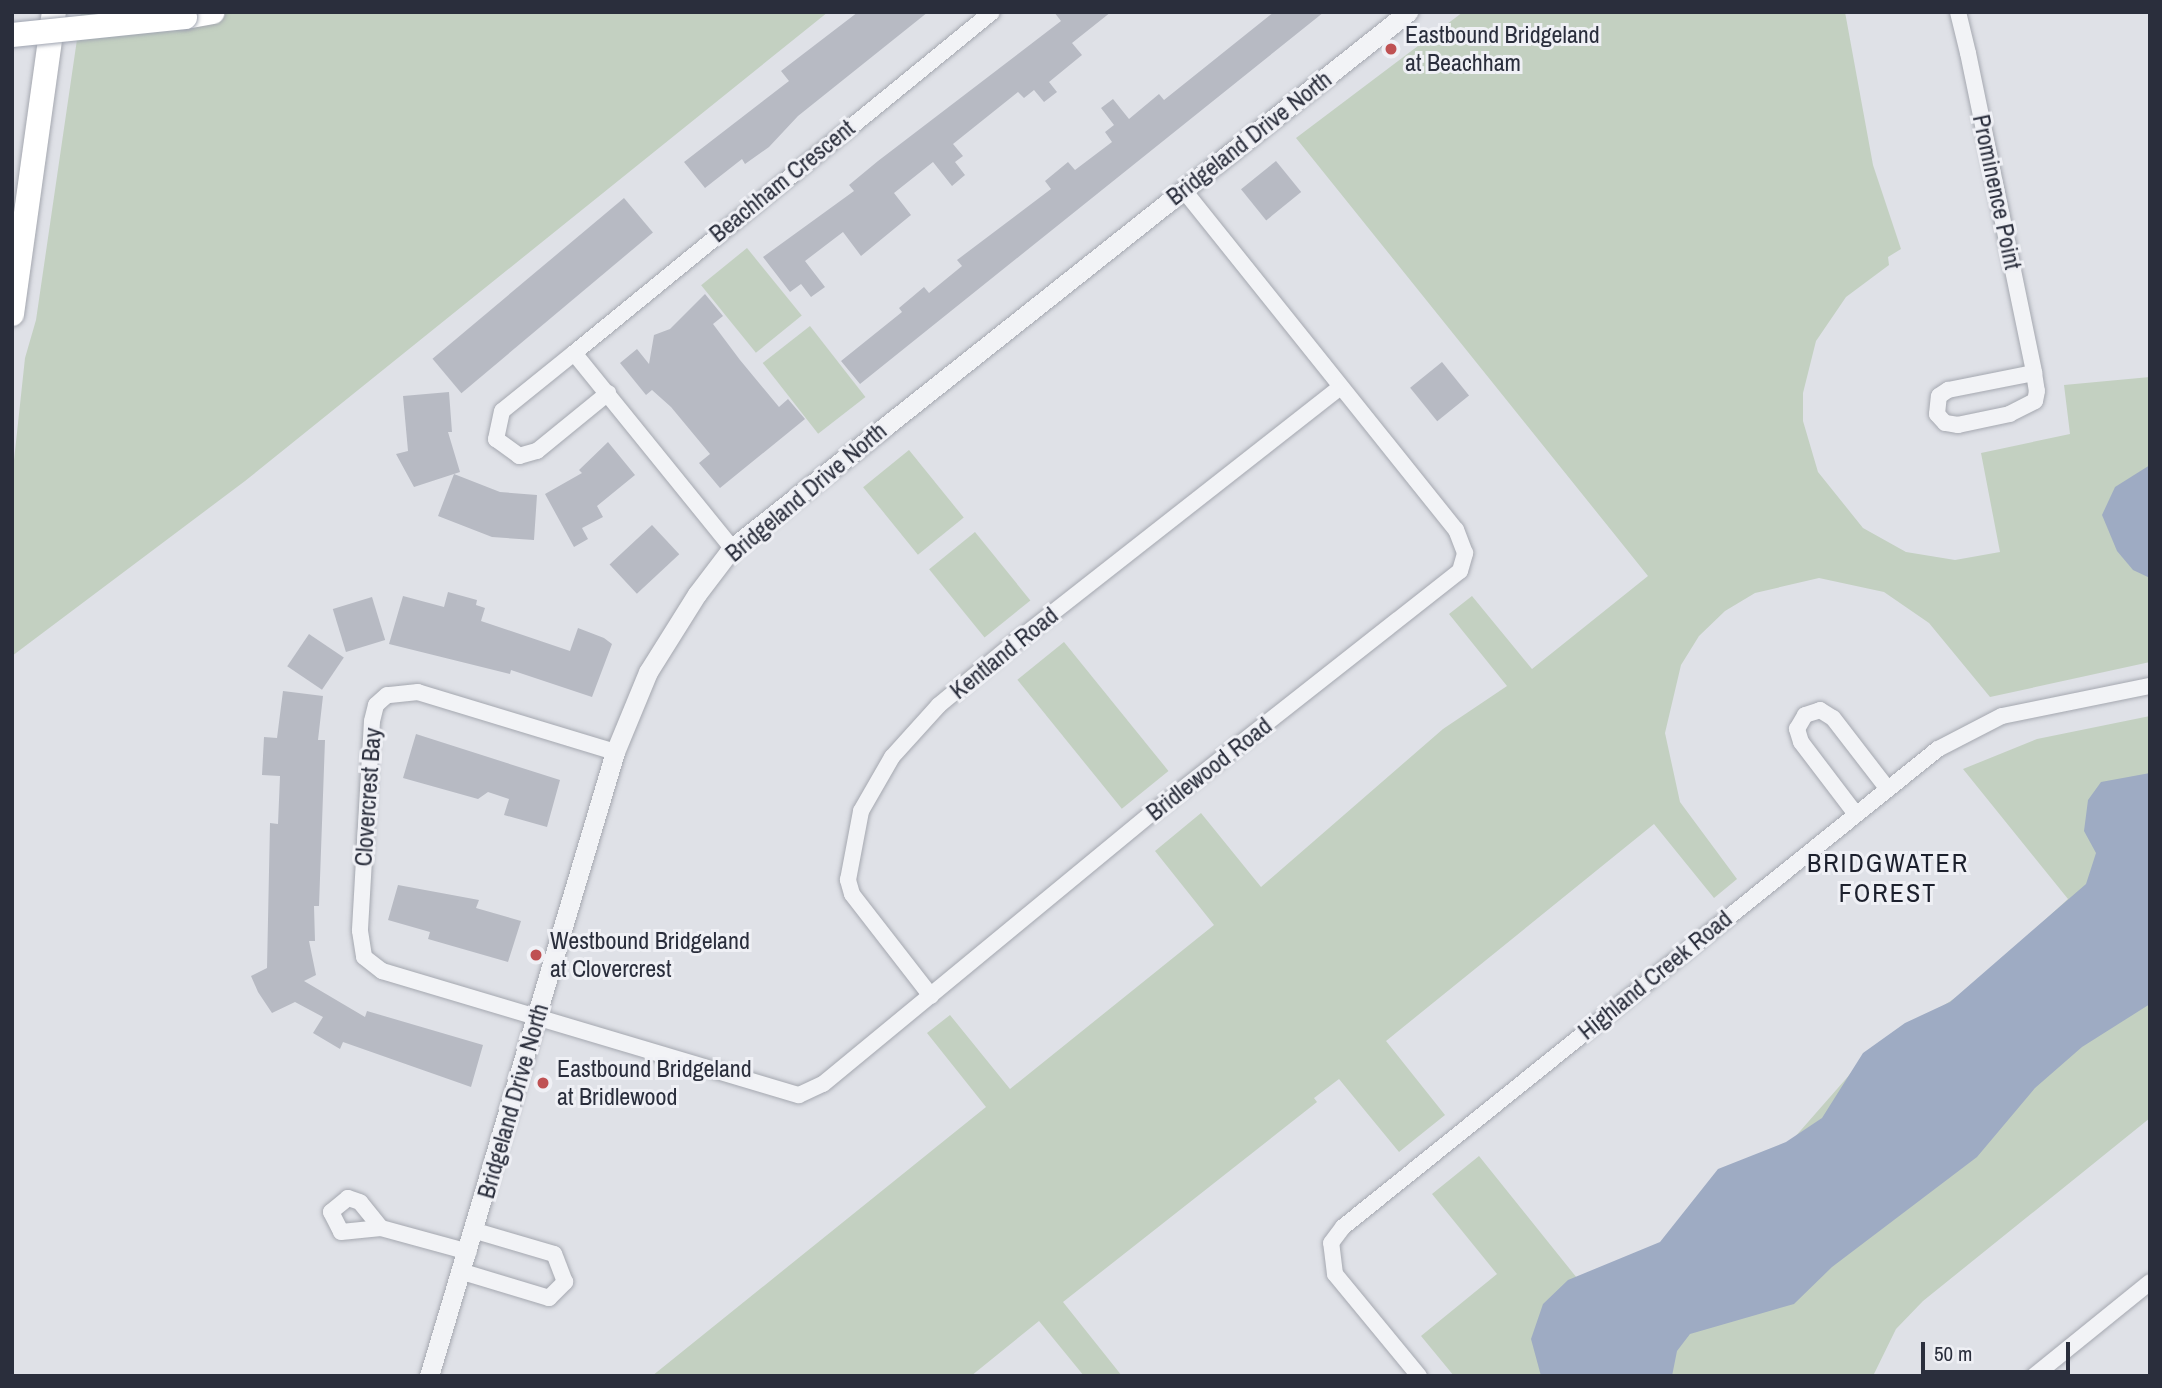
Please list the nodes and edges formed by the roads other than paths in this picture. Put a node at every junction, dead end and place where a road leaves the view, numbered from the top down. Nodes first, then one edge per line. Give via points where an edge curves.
1 (54, 12) edge
2 (73, 12) edge
3 (213, 12) edge
4 (992, 12) edge
5 (1408, 12) edge
6 (1958, 12) edge
7 (12, 35) edge
8 (47, 69) junction
9 (1184, 190) junction
10 (12, 314) edge
11 (574, 353) junction
12 (2034, 373) junction
13 (1341, 387) junction
14 (608, 393) junction
15 (732, 548) junction
16 (2150, 686) edge
17 (615, 752) junction
18 (1887, 788) junction
19 (1855, 813) junction
20 (931, 996) junction
21 (537, 1018) junction
22 (381, 1228) dead end
23 (476, 1231) junction
24 (469, 1252) junction
25 (463, 1272) junction
26 (2150, 1282) edge
27 (429, 1376) edge
28 (1419, 1376) edge
29 (2034, 1376) edge

1 - 8 main road
2 - 8 main road
3 - 7 main road, bridge
4 - 11 street, Beachham Crescent
5 - 9 street, Bridgeland Drive North
6 - 12 street, Prominence Point
8 - 10 main road
9 - 13 street, Bridlewood Road
9 - 15 street, Bridgeland Drive North
11 - 14 street
11 - 14 street, Beachham Crescent via 502,411 496,439 519,456 537,451
12 - 12 street, Prominence Point via 2037,391 2026,408 1958,425 1945,423 1937,414 1939,396 1948,390
13 - 20 street, Kentland Road via 1014,643 939,705 892,757 861,811 848,880 852,894
13 - 20 street, Bridlewood Road via 1456,530 1465,553 1460,571
14 - 15 street
15 - 17 street, Bridgeland Drive North via 648,672
16 - 18 street, Highland Creek Road via 2002,716 1938,749
17 - 21 street, Bridgeland Drive North
17 - 21 street, Clovercrest Bay via 418,692 387,695 376,705 360,931 364,957 382,971
18 - 19 street, Highland Creek Road
18 - 19 street via 1833,718 1820,710 1805,715 1797,729 1801,743
19 - 28 street, Highland Creek Road via 1343,1227 1331,1243 1335,1274
20 - 21 street, Bridlewood Road via 823,1084 799,1094
21 - 23 street, Bridgeland Drive North
22 - 24 street
23 - 24 street, Bridgeland Drive North
23 - 25 street via 554,1254 565,1282 549,1298
24 - 25 street, Bridgeland Drive North
25 - 27 street, Bridgeland Drive North
26 - 29 street

